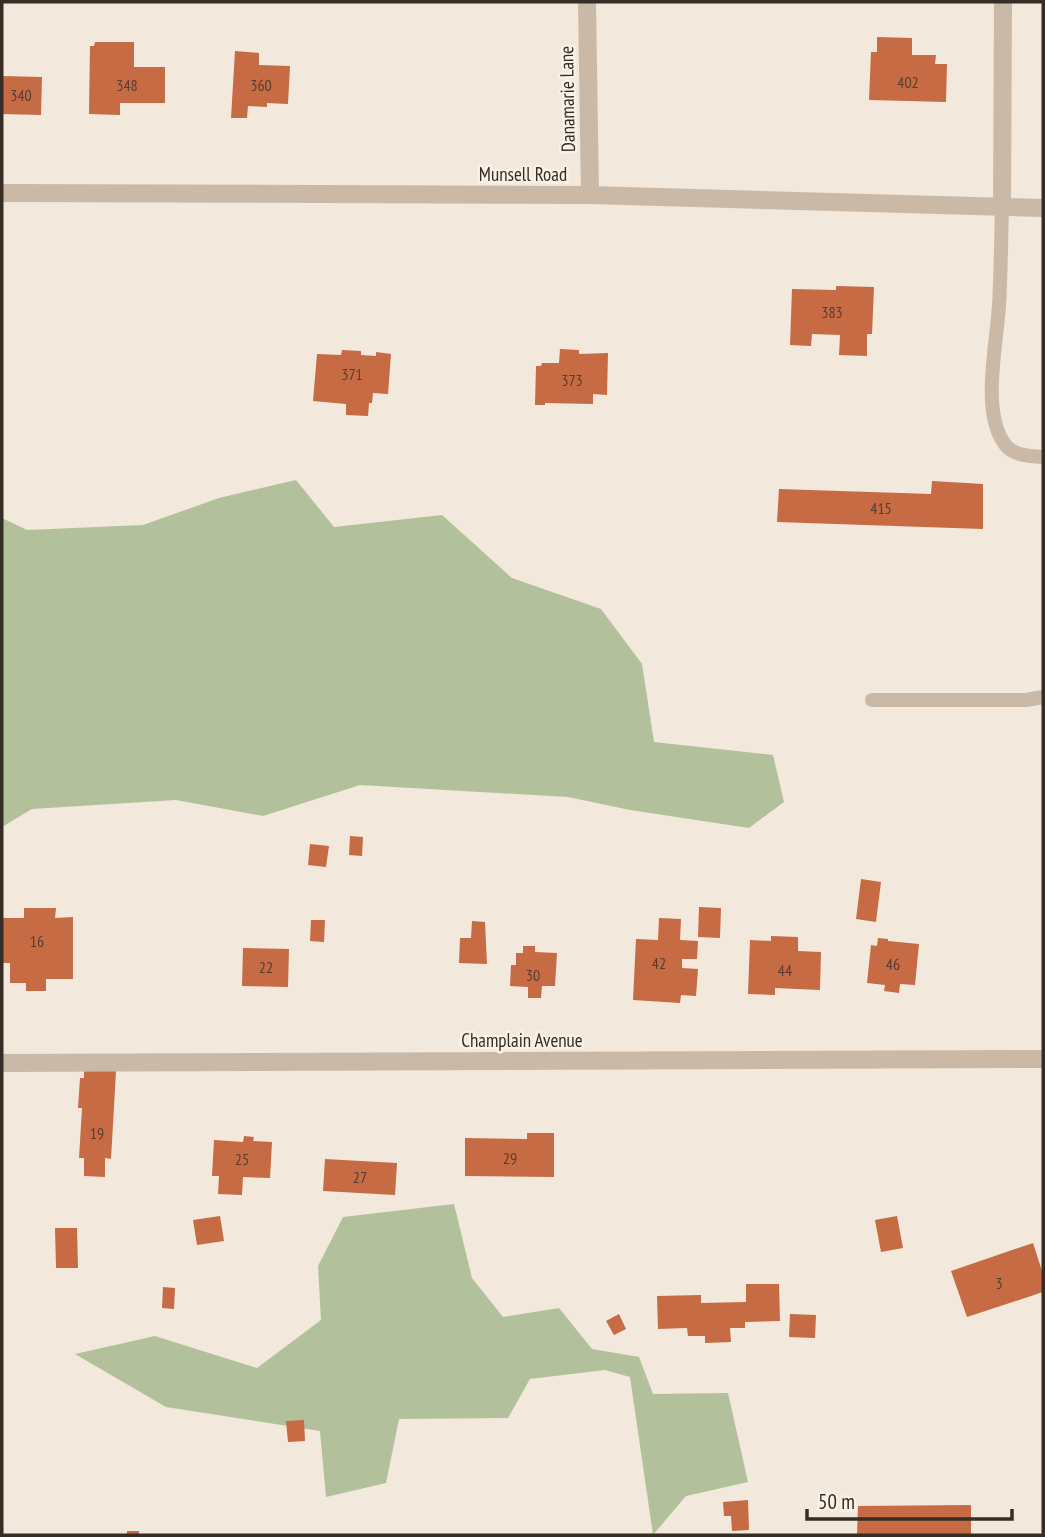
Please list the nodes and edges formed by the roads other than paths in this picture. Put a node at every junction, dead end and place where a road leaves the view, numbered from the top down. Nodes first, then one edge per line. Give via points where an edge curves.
1 (587, 2) edge
2 (1003, 2) edge
3 (2, 193) edge
4 (590, 195) junction
5 (1002, 208) junction
6 (1043, 208) edge
7 (1043, 457) edge
8 (1043, 697) edge
9 (872, 701) dead end
10 (1043, 1059) edge
11 (2, 1063) edge

1 - 4 street, Danamarie Lane
2 - 5 street
3 - 4 street, Munsell Road
4 - 5 street, Munsell Road
5 - 6 street, Munsell Road
5 - 7 lane via 993,410 1001,436 1012,451
8 - 9 lane via 1026,701
10 - 11 street, Champlain Avenue

